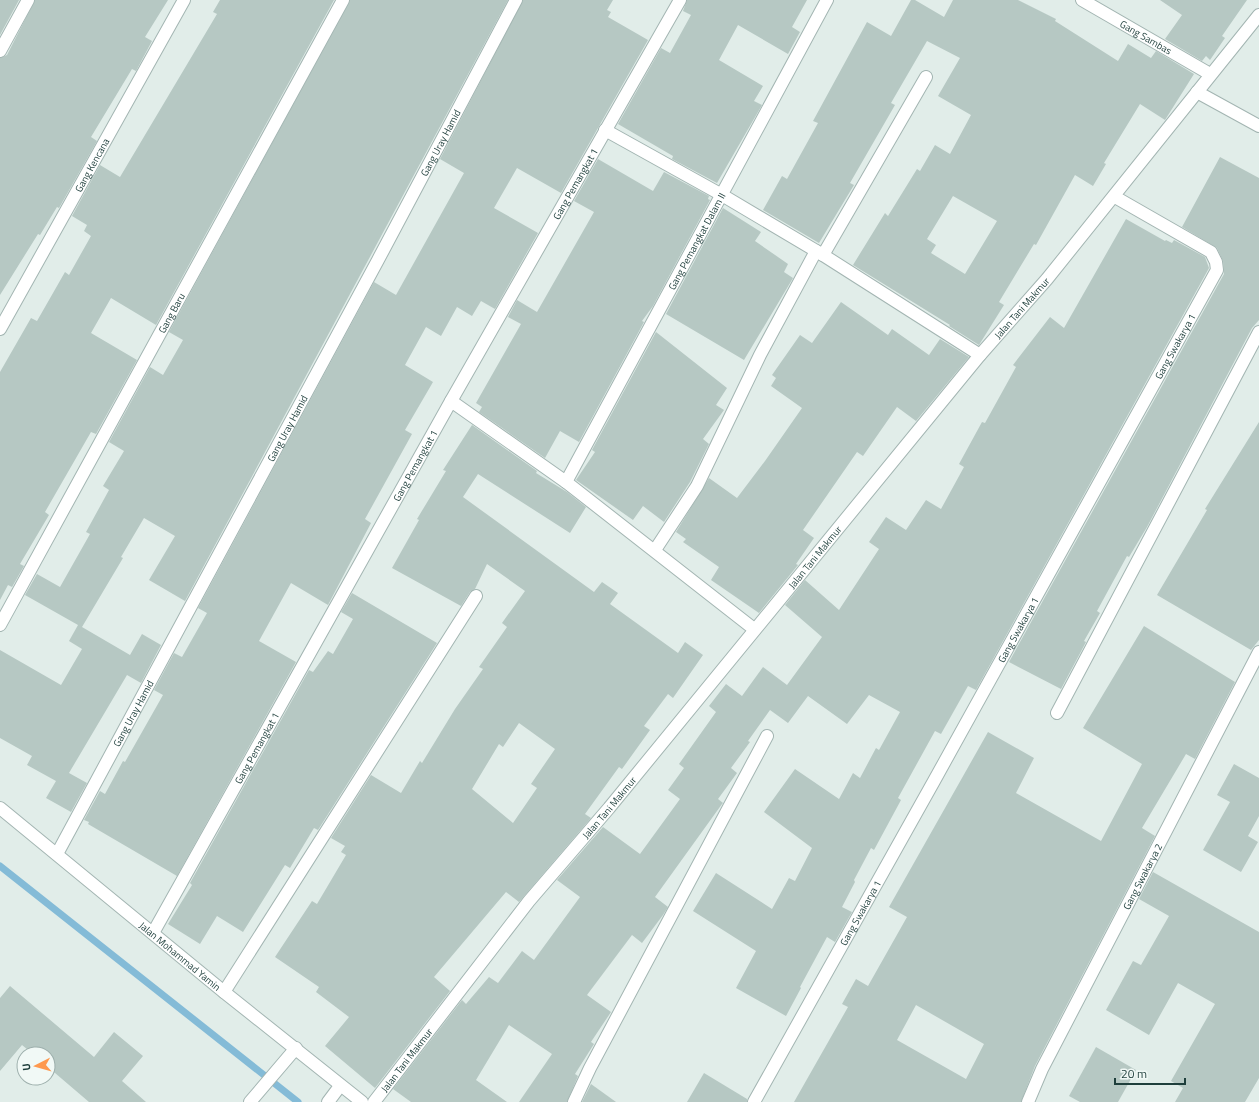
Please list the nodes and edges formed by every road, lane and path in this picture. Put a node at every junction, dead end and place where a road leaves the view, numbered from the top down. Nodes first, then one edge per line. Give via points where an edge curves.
1 (28, 0) edge
2 (184, 0) edge
3 (343, 0) edge
4 (516, 0) edge
5 (680, 0) edge
6 (827, 0) edge
7 (1082, 0) edge
8 (1259, 15) edge
9 (0, 51) edge
10 (1210, 74) junction
11 (926, 77) dead end
12 (1197, 92) junction
13 (1259, 126) edge
14 (605, 130) junction
15 (722, 195) junction
16 (1114, 197) junction
17 (819, 253) junction
18 (0, 329) edge
19 (1259, 332) edge
20 (980, 355) junction
21 (451, 401) junction
22 (566, 482) junction
23 (655, 550) junction
24 (476, 596) dead end
25 (0, 625) edge
26 (754, 629) junction
27 (1259, 652) edge
28 (1057, 713) dead end
29 (767, 736) dead end
30 (1, 811) edge
31 (56, 854) junction
32 (153, 933) junction
33 (224, 992) junction
34 (295, 1049) junction
35 (341, 1085) junction
36 (250, 1102) edge
37 (328, 1102) edge
38 (362, 1102) edge
39 (374, 1102) edge
40 (574, 1102) edge
41 (754, 1102) edge
42 (1028, 1102) edge

1 - 9 street
2 - 18 street, Gang Kencana
3 - 25 street, Gang Baru
4 - 31 street, Gang Uray Hamid
5 - 14 street, Gang Pemangkat 1
6 - 15 street, Gang Pemangkat Dalam II
7 - 10 street, Gang Sambas
8 - 10 street, Jalan Tani Makmur
10 - 12 street, Jalan Tani Makmur
11 - 17 street
12 - 13 street
12 - 16 street, Jalan Tani Makmur
14 - 15 street
14 - 21 street, Gang Pemangkat 1
15 - 17 street
15 - 22 street, Gang Pemangkat Dalam II
16 - 20 street, Jalan Tani Makmur
16 - 41 street, Gang Swakarya 1 via 1210,252 1217,270
17 - 20 street
17 - 23 street via 760,355 696,486
19 - 28 street
20 - 26 street, Jalan Tani Makmur
21 - 22 street
21 - 32 street, Gang Pemangkat 1
22 - 23 street
23 - 26 street
24 - 33 street
26 - 39 street, Jalan Tani Makmur via 609,808 529,901
27 - 42 street, Gang Swakarya 2 via 1042,1069
29 - 40 street
30 - 31 street, Jalan Mohammad Yamin
31 - 32 street, Jalan Mohammad Yamin
32 - 33 street, Jalan Mohammad Yamin
33 - 34 street, Jalan Mohammad Yamin
34 - 35 street, Jalan Mohammad Yamin
34 - 36 street
35 - 37 street
35 - 38 street, Jalan Mohammad Yamin

